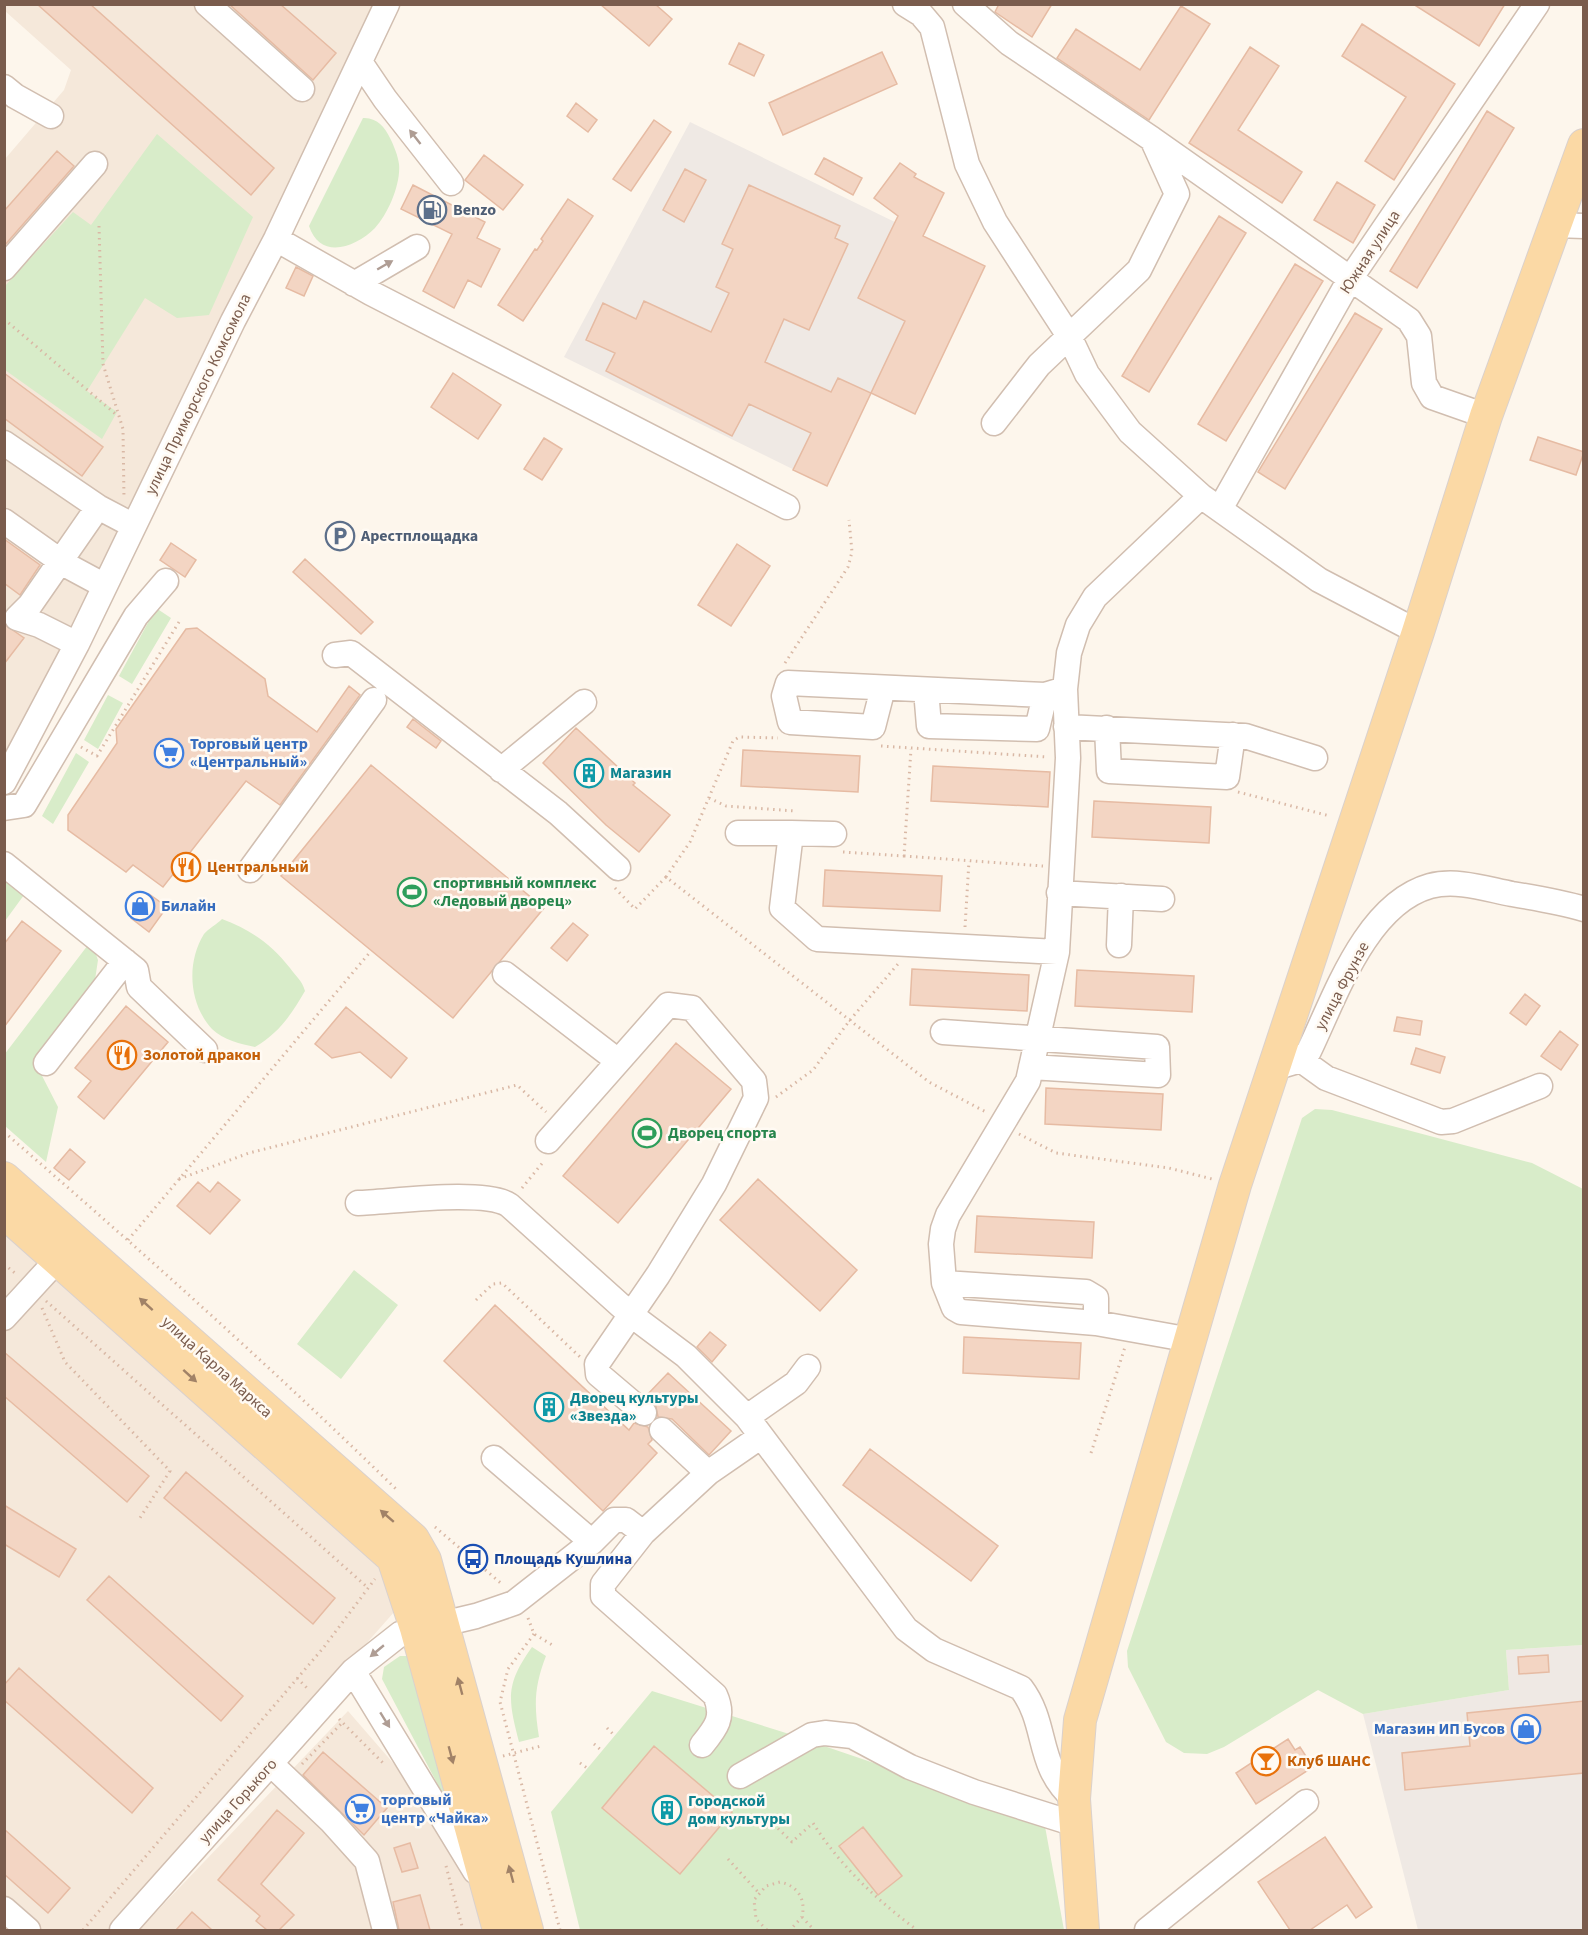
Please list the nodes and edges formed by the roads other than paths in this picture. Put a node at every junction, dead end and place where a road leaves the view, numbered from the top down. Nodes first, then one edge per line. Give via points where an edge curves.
1 (207, 4) edge
2 (387, 4) edge
3 (906, 4) edge
4 (965, 4) edge
5 (1537, 4) edge
6 (360, 62) junction
7 (4, 87) edge
8 (302, 89) dead end
9 (51, 116) dead end
10 (1152, 139) junction
11 (1584, 145) edge
12 (95, 164) dead end
13 (451, 183) dead end
14 (1569, 225) edge
15 (276, 239) junction
16 (417, 247) dead end
17 (4, 268) edge
18 (1350, 279) junction
19 (354, 284) junction
20 (1069, 336) junction
21 (1486, 416) junction
22 (994, 423) dead end
23 (4, 443) edge
24 (1210, 502) junction
25 (98, 507) junction
26 (787, 507) dead end
27 (129, 516) junction
28 (4, 521) edge
29 (60, 561) junction
30 (166, 581) dead end
31 (105, 586) junction
32 (1418, 632) junction
33 (77, 644) junction
34 (335, 655) dead end
35 (883, 688) dead end
36 (926, 690) junction
37 (1055, 692) junction
38 (374, 700) dead end
39 (584, 702) dead end
40 (1066, 727) junction
41 (1107, 728) junction
42 (1233, 735) junction
43 (1315, 758) dead end
44 (501, 770) junction
45 (4, 782) edge
46 (4, 808) edge
47 (738, 833) dead end
48 (791, 833) junction
49 (835, 843) road end
50 (4, 864) edge
51 (250, 870) dead end
52 (615, 876) road end
53 (1059, 893) junction
54 (1120, 897) junction
55 (1162, 899) dead end
56 (1580, 901) edge
57 (1119, 945) dead end
58 (1057, 952) junction
59 (125, 961) junction
60 (505, 974) dead end
61 (942, 1032) dead end
62 (1037, 1038) junction
63 (205, 1050) dead end
64 (618, 1061) junction
65 (46, 1063) dead end
66 (1287, 1064) junction
67 (1031, 1067) junction
68 (1540, 1086) dead end
69 (553, 1140) road end
70 (4, 1178) edge
71 (358, 1203) dead end
72 (4, 1212) edge
73 (58, 1259) junction
74 (630, 1314) junction
75 (4, 1318) edge
76 (1191, 1340) junction
77 (808, 1367) dead end
78 (644, 1413) dead end
79 (747, 1417) junction
80 (662, 1430) dead end
81 (760, 1437) junction
82 (494, 1458) dead end
83 (708, 1473) junction
84 (643, 1533) junction
85 (592, 1542) junction
86 (410, 1552) junction
87 (429, 1626) junction
88 (354, 1671) junction
89 (702, 1745) dead end
90 (271, 1764) junction
91 (740, 1776) dead end
92 (1306, 1802) dead end
93 (1075, 1812) junction
94 (489, 1895) junction
95 (4, 1909) edge
96 (28, 1930) edge
97 (122, 1930) edge
98 (385, 1930) edge
99 (499, 1930) edge
100 (527, 1930) edge
101 (1083, 1930) edge
102 (1147, 1930) edge

1 - 8 street
2 - 6 street, улица Приморского Комсомола
3 - 20 street via 932,27 967,164 990,212
4 - 10 street via 1009,43
5 - 18 street, Южная улица
13 -> 6 street
6 - 15 street, улица Приморского Комсомола
7 - 9 street
10 - 18 street
10 - 20 street via 1177,194 1139,270
11 - 14 main road
12 - 17 street
14 - 21 main road
15 - 19 street
15 - 27 street, улица Приморского Комсомола
19 -> 16 street
18 - 21 street via 1409,320 1419,336 1425,383 1432,397
18 - 24 street, Южная улица
19 - 26 street
20 - 22 street via 1039,365
20 - 24 street via 1087,374 1130,432
21 - 32 main road
23 - 25 street
24 - 32 street via 1319,580
24 - 37 street, Южная улица via 1095,597 1078,625
25 - 27 street
25 - 29 street
27 - 31 street, улица Приморского Комсомола
28 - 29 street
29 - 31 street
29 - 33 street via 17,618
30 - 46 street via 136,616 24,805
31 - 33 street, улица Приморского Комсомола
32 - 66 main road
33 - 45 street, улица Приморского Комсомола
34 - 44 street via 351,653
35 - 36 street
36 - 37 street
36 - 37 street via 929,726 1037,729
37 - 40 street
38 - 51 street
39 - 44 street
40 - 41 street
40 - 53 street via 1068,758
41 - 42 street
41 - 42 street via 1109,771 1227,777
42 - 43 street
44 - 52 street via 558,813
47 - 48 street
48 - 49 street
48 - 58 street via 782,908 817,939
50 - 59 street
53 - 54 street
53 - 58 street
54 - 55 street
54 - 57 street
56 - 66 street, улица Фрунзе via 1461,884 1432,886 1412,894 1390,909 1356,954 1309,1051
58 - 62 street
59 - 63 street via 136,970 139,987
59 - 65 street
60 - 64 street
61 - 62 street
62 - 67 street
62 - 67 street via 1157,1047 1158,1075
64 - 69 street
64 - 74 street via 668,1005 692,1008 754,1081 756,1098 714,1184
66 - 68 street via 1441,1122 1454,1121
66 - 76 main road via 1235,1185
67 - 76 street via 1028,1081 943,1229 944,1283 954,1308 962,1312 1096,1323
86 -> 70 main road, улица Карла Маркса
71 - 74 street via 477,1197 501,1200
72 - 73 main road, улица Карла Маркса
73 - 75 street via 35,1291
73 -> 86 main road, улица Карла Маркса
74 - 78 street via 601,1354 598,1374
74 - 79 street via 686,1356
76 - 93 main road via 1080,1720
77 - 79 street via 796,1383
79 - 81 street
80 - 83 street
81 - 83 street
81 - 93 street via 906,1629 934,1650 1021,1688 1035,1714 1052,1773
82 - 85 street
83 - 84 street
84 - 85 street, улица Горького via 626,1520 614,1520
84 - 89 street via 603,1584 603,1596 715,1695 720,1716
85 - 87 street, улица Горького via 520,1599 476,1616
86 - 87 main road
87 -> 88 street, улица Горького via 400,1634
87 -> 94 main road
100 -> 87 main road
88 - 90 street, улица Горького
88 -> 94 street
90 - 97 street, улица Горького
90 - 98 street via 332,1821 367,1861
91 - 93 street via 812,1735 825,1733 852,1736 910,1767 974,1792
92 - 102 street
93 - 101 main road
94 - 99 main road
95 - 96 street

